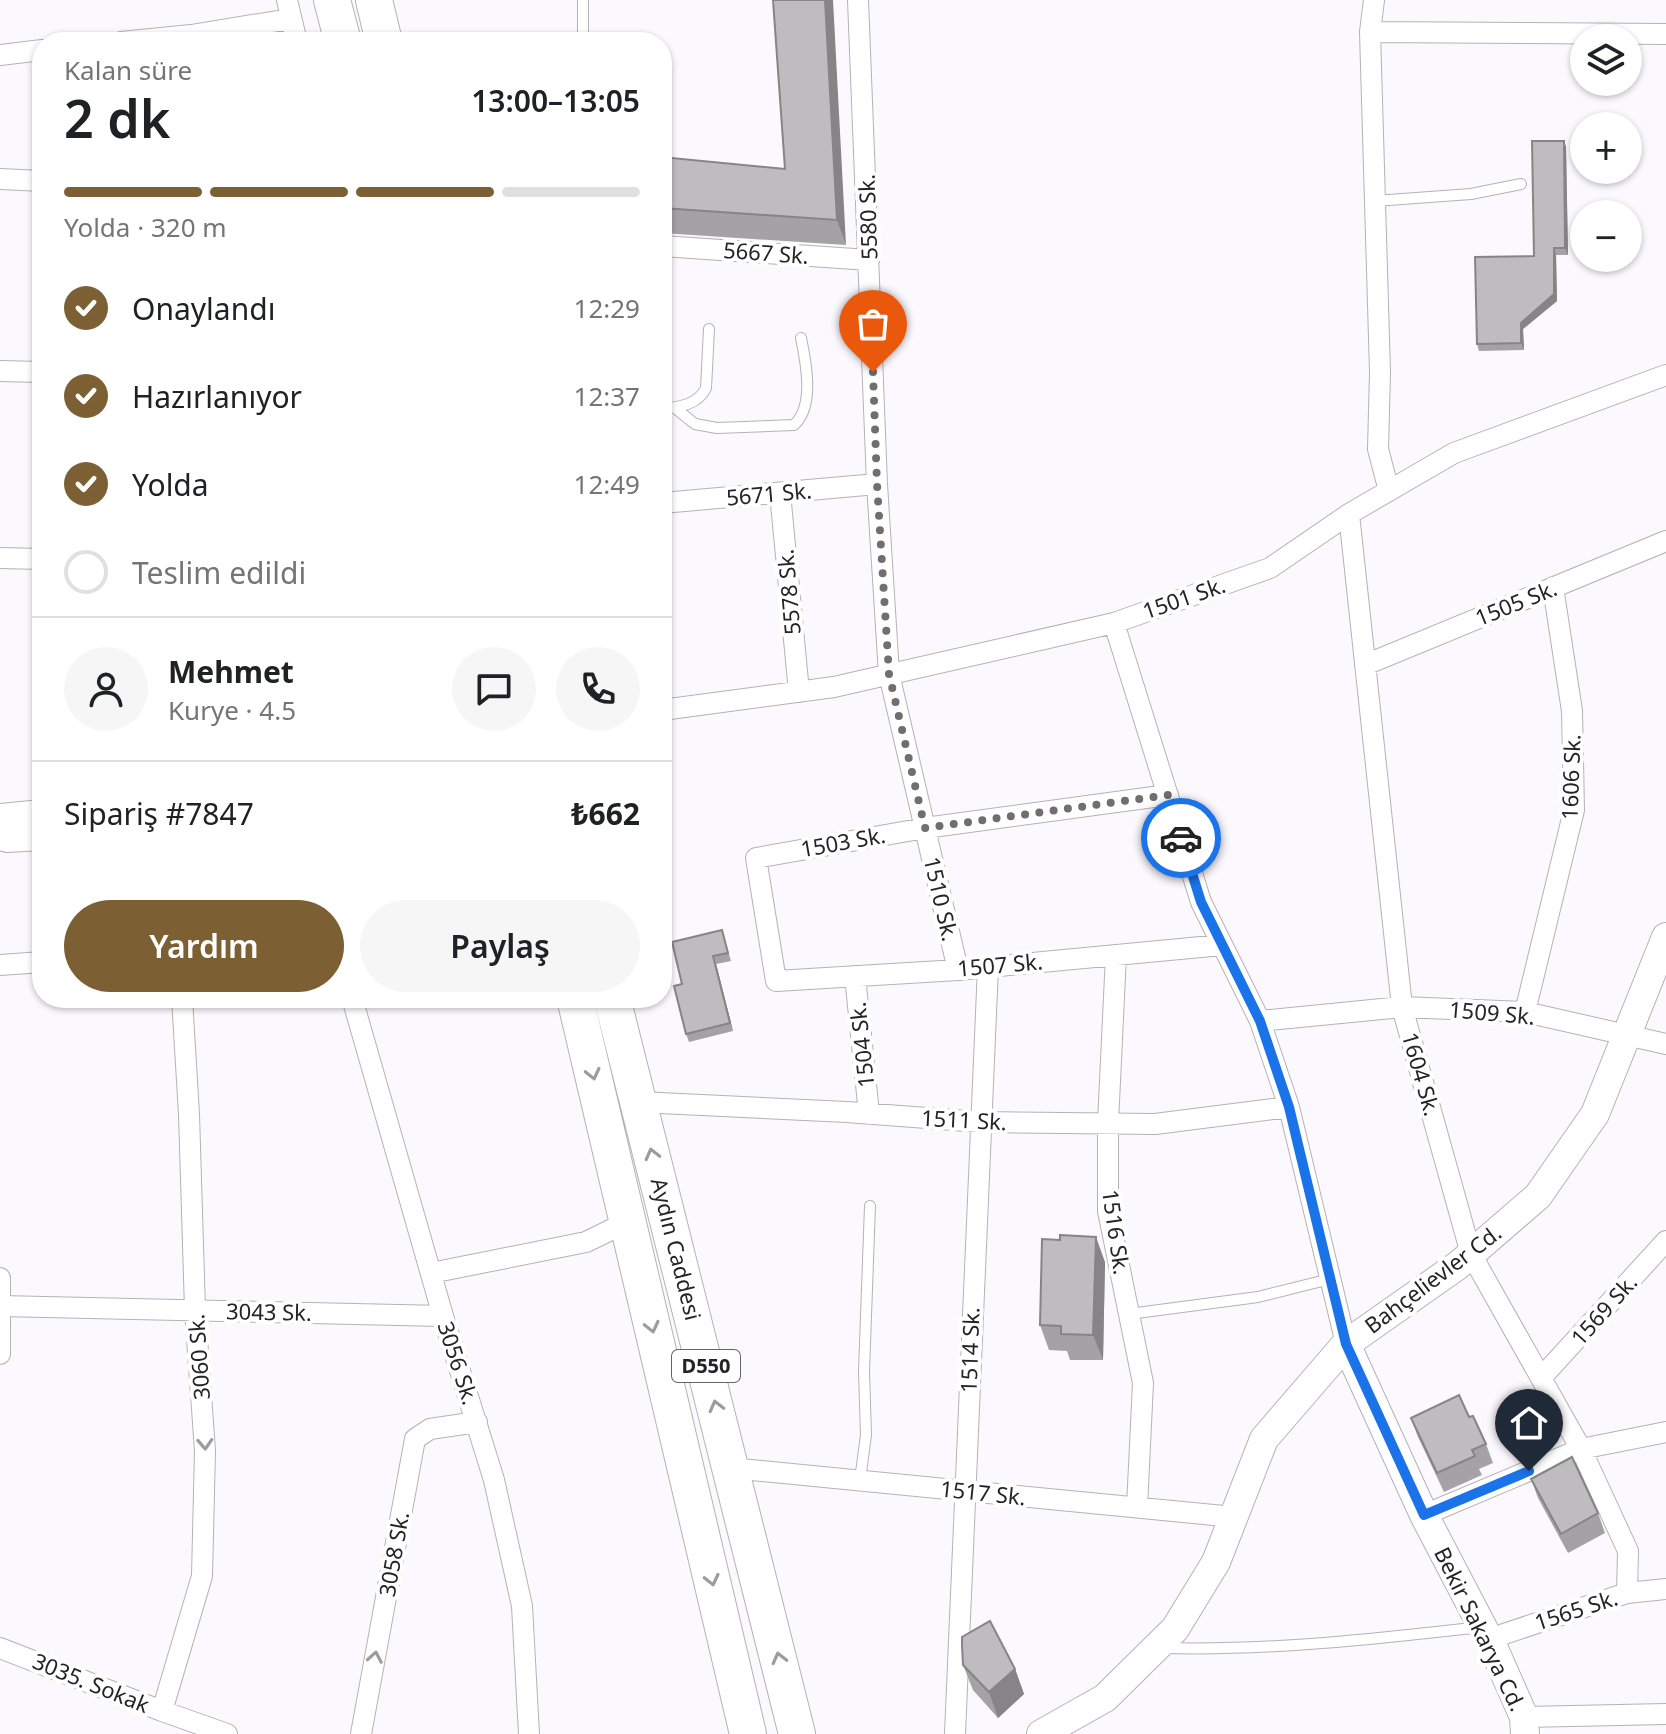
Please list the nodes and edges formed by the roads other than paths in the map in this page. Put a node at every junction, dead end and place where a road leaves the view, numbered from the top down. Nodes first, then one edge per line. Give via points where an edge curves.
1 (332, 0) edge
2 (374, 0) edge
3 (583, 0) edge
4 (858, 0) edge
5 (1374, 0) edge
6 (289, 9) edge
7 (202, 32) edge
8 (295, 32) edge
9 (340, 32) edge
10 (382, 32) edge
11 (583, 32) edge
12 (1370, 32) junction
13 (1666, 34) edge
14 (32, 51) edge
15 (0, 55) edge
16 (0, 179) edge
17 (32, 181) edge
18 (1521, 184) dead end
19 (1375, 201) junction
20 (672, 247) edge
21 (869, 260) junction
22 (709, 329) dead end
23 (801, 338) dead end
24 (0, 371) edge
25 (32, 372) edge
26 (1666, 375) edge
27 (672, 408) edge
28 (675, 408) junction
29 (877, 484) junction
30 (1389, 491) junction
31 (780, 493) junction
32 (672, 502) edge
33 (1349, 514) junction
34 (1666, 541) edge
35 (0, 558) edge
36 (32, 559) edge
37 (1553, 587) junction
38 (1114, 623) junction
39 (1365, 665) junction
40 (889, 674) junction
41 (799, 692) junction
42 (672, 709) edge
43 (1168, 795) junction
44 (32, 815) edge
45 (0, 818) edge
46 (925, 828) junction
47 (0, 835) edge
48 (32, 837) edge
49 (1666, 937) edge
50 (1222, 945) junction
51 (1116, 955) junction
52 (32, 963) edge
53 (0, 965) edge
54 (988, 967) junction
55 (958, 970) junction
56 (855, 976) junction
57 (776, 981) joint
58 (1402, 1007) junction
59 (183, 1008) edge
60 (355, 1008) edge
61 (577, 1008) edge
62 (615, 1008) edge
63 (1525, 1012) junction
64 (1260, 1021) junction
65 (1626, 1036) junction
66 (1666, 1044) edge
67 (639, 1102) junction
68 (1289, 1107) junction
69 (869, 1114) junction
70 (980, 1122) junction
71 (1108, 1123) junction
72 (870, 1206) dead end
73 (627, 1222) junction
74 (1666, 1241) edge
75 (1471, 1254) junction
76 (431, 1273) junction
77 (0, 1278) edge
78 (1330, 1279) junction
79 (0, 1306) edge
80 (195, 1310) junction
81 (1129, 1314) junction
82 (443, 1316) junction
83 (1346, 1344) junction
84 (0, 1354) edge
85 (1541, 1378) junction
86 (477, 1422) junction
87 (1666, 1432) edge
88 (1581, 1449) junction
89 (731, 1468) junction
90 (860, 1480) junction
91 (964, 1491) junction
92 (1137, 1507) junction
93 (1424, 1515) junction
94 (1234, 1517) junction
95 (1666, 1589) edge
96 (1627, 1593) junction
97 (1485, 1633) junction
98 (0, 1648) edge
99 (1156, 1648) junction
100 (162, 1711) junction
101 (1666, 1714) edge
102 (1525, 1725) edge
103 (223, 1733) edge
104 (361, 1734) edge
105 (529, 1734) edge
106 (748, 1734) edge
107 (797, 1734) edge
108 (955, 1734) edge
109 (1041, 1734) edge

1 - 9 highway
2 - 10 highway
3 - 11 lane
4 - 21 street, 5580 Sk.
5 - 12 street
6 - 7 street
6 - 8 street
12 - 13 street
12 - 19 street
14 - 15 street
16 - 17 street
18 - 19 lane via 1471,194
19 - 30 street via 1378,449
20 - 21 street, 5667 Sk.
21 - 29 street, 5580 Sk.
22 - 28 lane via 706,388 694,401
23 - 28 lane via 805,397 794,425 705,426 687,420
24 - 25 street
26 - 30 street, 1501 Sk. via 1454,453
27 - 28 lane
29 - 31 street, 5671 Sk.
29 - 40 street, 5580 Sk.
30 - 33 street, 1501 Sk.
31 - 32 street, 5671 Sk.
31 - 41 street, 5578 Sk.
33 - 38 street, 1501 Sk. via 1270,568
33 - 39 street, 1604 Sk.
34 - 37 street, 1505 Sk.
35 - 36 street
37 - 39 street, 1505 Sk.
37 - 63 street, 1606 Sk. via 1572,711 1574,810
38 - 40 street, 1501 Sk.
38 - 43 street, Bekir Sakarya Cd.
39 - 58 street, 1604 Sk.
40 - 41 street, 1501 Sk.
40 - 46 street, 1510 Sk.
41 - 42 street, 1501 Sk.
43 - 46 street, 1503 Sk.
43 - 50 street, Bekir Sakarya Cd. via 1201,902
44 - 45 street
46 - 55 street, 1510 Sk.
46 - 57 street, 1503 Sk. via 756,858
47 - 48 street
49 - 65 street, Bahçelievler Cd.
50 - 51 street, 1507 Sk.
50 - 64 street, Bekir Sakarya Cd.
51 - 54 street, 1507 Sk.
51 - 71 street, 1516 Sk.
52 - 53 street
54 - 55 street, 1507 Sk.
54 - 70 street, 1514 Sk.
55 - 56 street, 1507 Sk.
56 - 57 street, 1507 Sk.
56 - 69 street, 1504 Sk.
58 - 63 street, 1509 Sk.
58 - 64 street, 1509 Sk.
58 - 75 street, 1604 Sk.
59 - 80 street, 3060 Sk.
60 - 76 street, 3056 Sk.
61 -> 73 highway, Aydın Caddesi / D550
62 - 67 highway, Aydın Caddesi / D550
63 - 65 street, 1509 Sk.
64 - 68 street, Bekir Sakarya Cd.
65 - 66 street, 1509 Sk.
65 - 75 street, Bahçelievler Cd. via 1595,1114 1538,1196
67 - 69 street, 1511 Sk.
89 -> 67 highway, Aydın Caddesi / D550
68 - 71 street, 1511 Sk. via 1155,1124
68 - 78 street, Bekir Sakarya Cd.
69 - 70 street, 1511 Sk.
70 - 71 street, 1511 Sk.
70 - 91 street, 1514 Sk.
71 - 81 street, 1516 Sk. via 1108,1211
72 - 90 lane via 866,1435
73 - 76 street via 586,1242
73 -> 106 highway, Aydın Caddesi / D550
74 - 85 street, 1569 Sk.
75 - 83 street, Bahçelievler Cd.
75 - 85 street, 1604 Sk.
76 - 82 street, 3056 Sk.
77 - 79 street
78 - 81 lane via 1258,1297
78 - 83 street, Bekir Sakarya Cd.
79 - 80 street, 3043 Sk.
79 - 84 street
80 - 82 street, 3043 Sk.
80 -> 100 street, 3060 Sk. via 205,1451 202,1576
81 - 92 street, 1516 Sk. via 1143,1383
82 - 86 street, 3056 Sk.
83 - 93 street, Bekir Sakarya Cd.
83 - 94 street, Bahçelievler Cd. via 1264,1439
85 - 88 street, 1604 Sk.
104 -> 86 street, 3058 Sk. via 415,1439 430,1429
86 - 105 street, 3056 Sk. via 522,1606
87 - 88 street
88 - 93 street
88 - 96 street, 1604 Sk. via 1628,1551
89 - 90 street, 1517 Sk.
107 -> 89 highway, Aydın Caddesi / D550
90 - 91 street, 1517 Sk.
91 - 92 street, 1517 Sk.
91 - 108 street, 1514 Sk.
92 - 94 street, 1517 Sk.
93 - 97 street, Bekir Sakarya Cd.
94 - 99 street, Bahçelievler Cd. via 1216,1562 1175,1629
95 - 96 street, 1565 Sk.
96 - 97 street, 1565 Sk.
97 - 99 lane
97 - 102 street, Bekir Sakarya Cd.
98 - 100 street, 3035. Sokak
99 - 109 street, Bahçelievler Cd. via 1105,1698
100 - 103 street, 3035. Sokak
101 - 102 street

